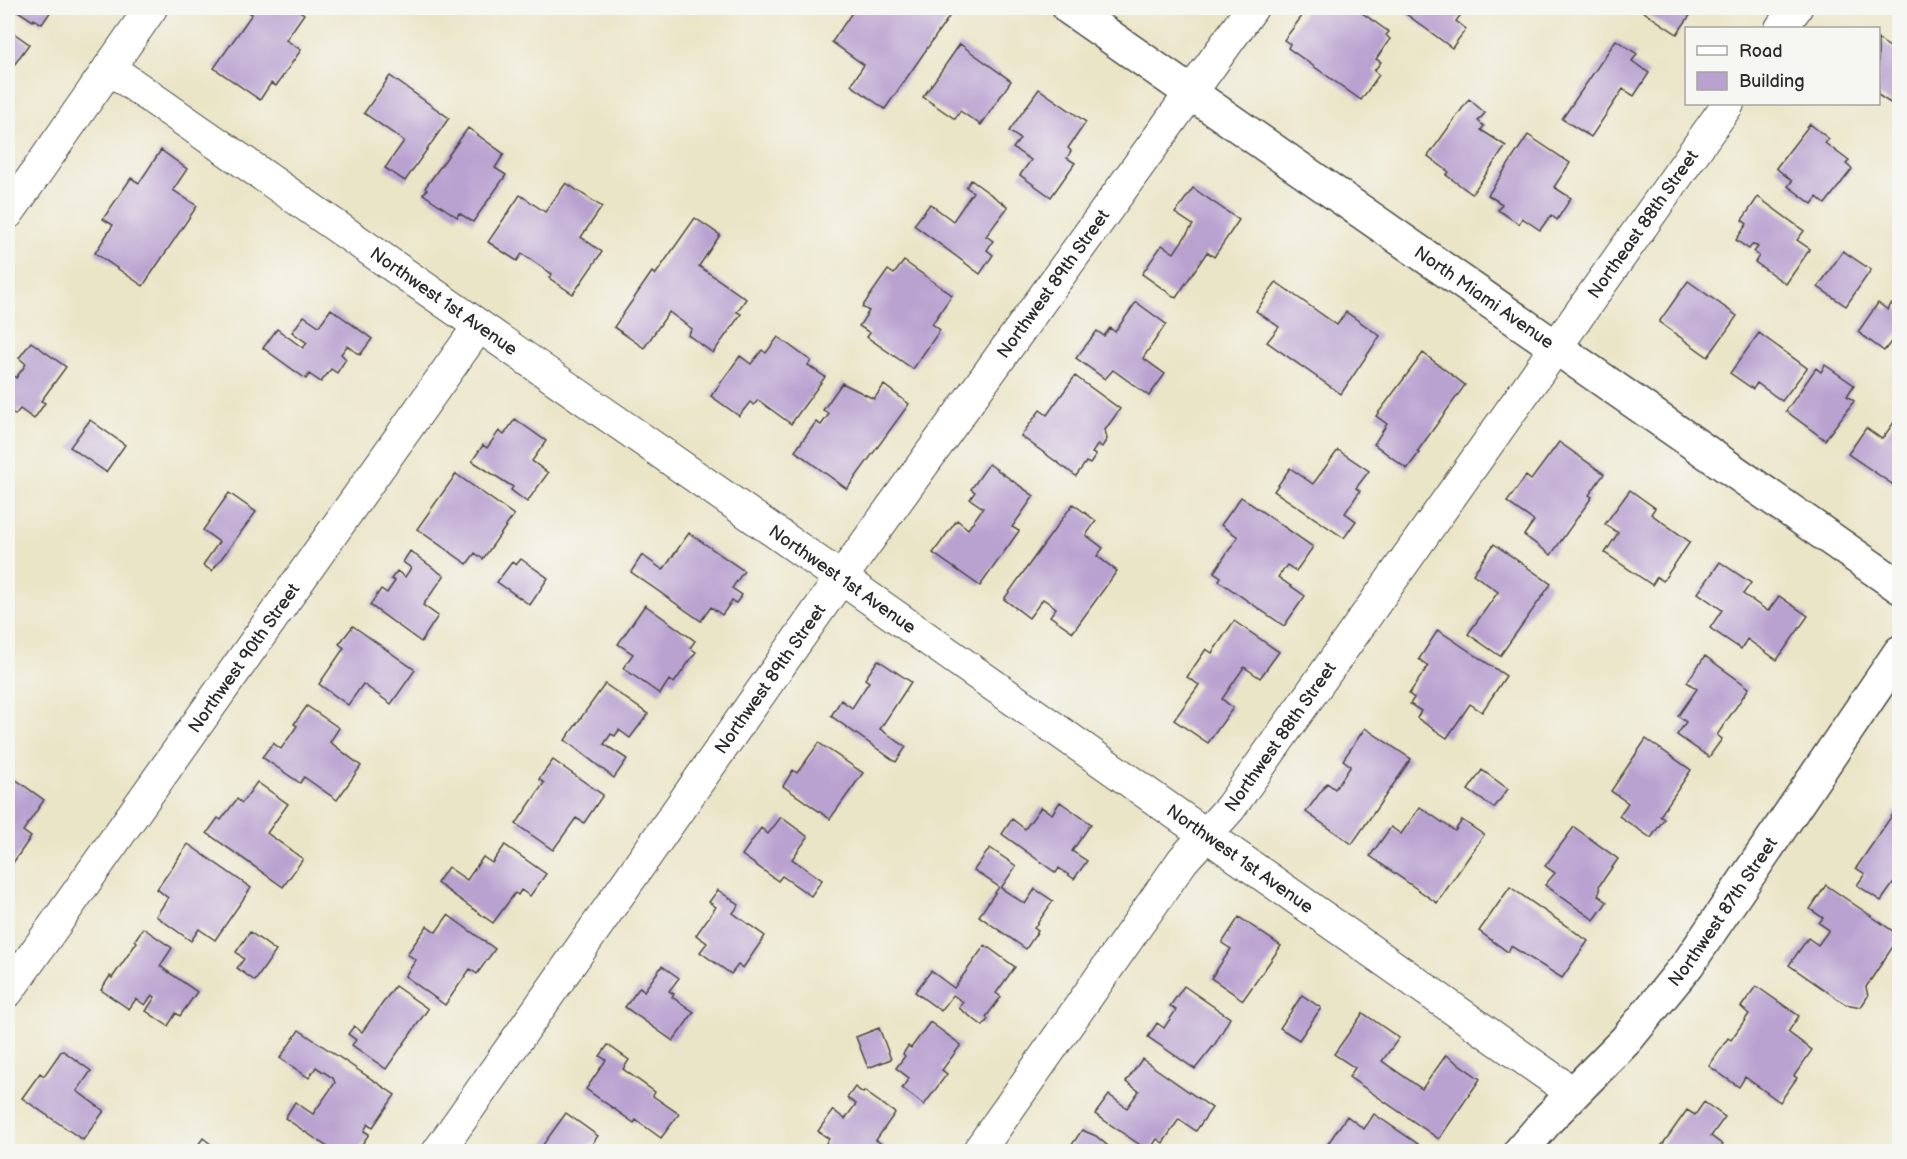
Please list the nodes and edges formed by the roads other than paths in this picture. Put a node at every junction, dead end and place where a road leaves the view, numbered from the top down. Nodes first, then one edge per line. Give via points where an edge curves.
1 (151, 8) edge
2 (1069, 8) edge
3 (1252, 8) edge
4 (1796, 8) edge
5 (1782, 27) edge
6 (109, 68) junction
7 (1191, 93) junction
8 (1727, 105) edge
9 (8, 213) edge
10 (479, 326) junction
11 (1556, 346) junction
12 (841, 578) junction
13 (1899, 587) edge
14 (1899, 652) edge
15 (1206, 835) junction
16 (8, 991) edge
17 (1573, 1093) junction
18 (438, 1152) edge
19 (978, 1152) edge
20 (1520, 1152) edge

1 - 6 street
2 - 7 main road, North Miami Avenue
3 - 7 street, Northwest 89th Street
4 - 5 street
6 - 9 street
6 - 10 street, Northwest 1st Avenue
7 - 11 main road, North Miami Avenue
7 - 12 street, Northwest 89th Street
8 - 11 street, Northeast 88th Street
10 - 12 street, Northwest 1st Avenue
10 - 16 street, Northwest 90th Street
11 - 13 main road, North Miami Avenue
11 - 15 street, Northwest 88th Street via 1230,808
12 - 15 street, Northwest 1st Avenue
12 - 18 street, Northwest 89th Street
14 - 17 main road, Northwest 87th Street via 1688,964 1626,1040
15 - 17 street, Northwest 1st Avenue
15 - 19 street, Northwest 88th Street via 1183,860
17 - 20 main road, Northwest 87th Street

